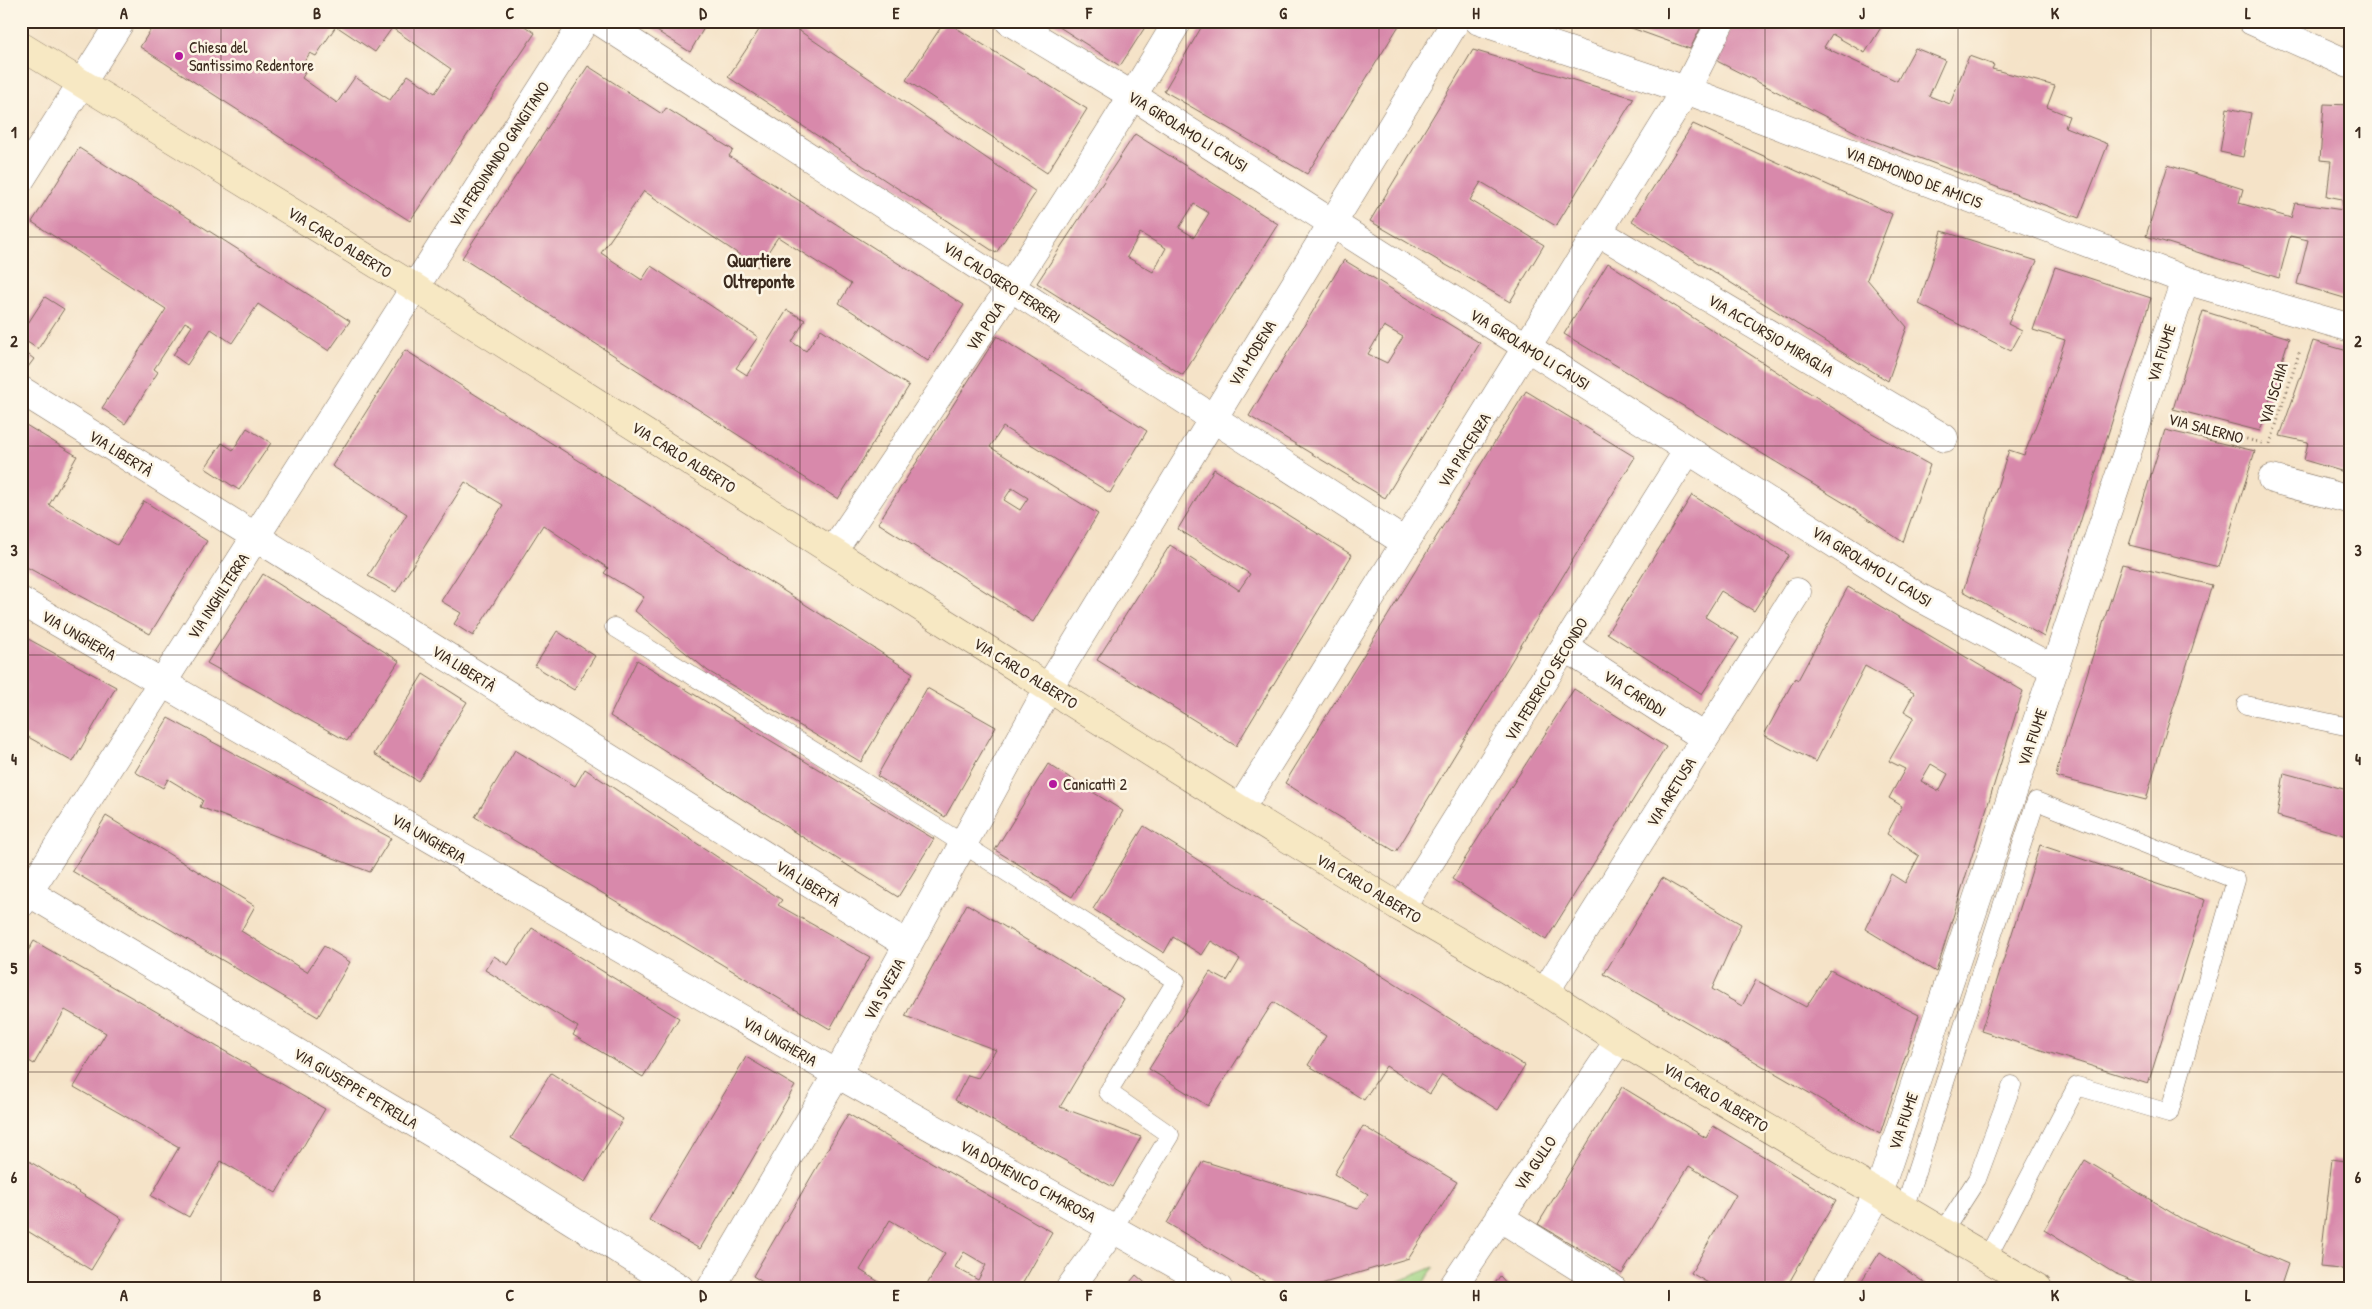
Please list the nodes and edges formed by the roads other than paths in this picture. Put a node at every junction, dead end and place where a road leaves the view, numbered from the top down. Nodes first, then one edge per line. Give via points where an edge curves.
1 (121, 21) edge
2 (585, 21) edge
3 (599, 21) edge
4 (1009, 21) edge
5 (1178, 21) edge
6 (1456, 21) edge
7 (1479, 21) edge
8 (1721, 21) edge
9 (2252, 21) edge
10 (21, 46) edge
11 (2351, 65) edge
12 (82, 84) junction
13 (1686, 90) junction
14 (1133, 96) junction
15 (21, 179) edge
16 (1332, 223) junction
17 (1598, 232) junction
18 (2185, 280) junction
19 (414, 287) junction
20 (1011, 288) junction
21 (2351, 328) edge
22 (1527, 347) junction
23 (21, 390) edge
24 (1212, 418) junction
25 (1944, 438) dead end
26 (1688, 450) junction
27 (2272, 479) dead end
28 (2351, 500) edge
29 (256, 538) junction
30 (1406, 543) junction
31 (833, 551) junction
32 (1797, 592) dead end
33 (21, 601) edge
34 (614, 627) dead end
35 (1566, 648) junction
36 (2054, 669) junction
37 (162, 683) junction
38 (1049, 686) junction
39 (2246, 705) dead end
40 (2351, 724) edge
41 (1705, 738) junction
42 (1240, 809) junction
43 (963, 843) junction
44 (25, 898) edge
45 (1401, 908) junction
46 (908, 945) junction
47 (1545, 992) junction
48 (1619, 1040) junction
49 (837, 1074) junction
50 (2012, 1085) dead end
51 (1878, 1194) junction
52 (1904, 1210) junction
53 (1499, 1217) junction
54 (1113, 1229) junction
55 (1943, 1232) junction
56 (1987, 1258) junction
57 (680, 1288) edge
58 (711, 1288) edge
59 (1070, 1288) edge
60 (1218, 1288) edge
61 (1452, 1288) edge
62 (1612, 1288) edge
63 (1825, 1288) edge
64 (2038, 1288) edge

1 - 12 street
2 - 19 street, VIA FERDINANDO GANGITANO
3 - 20 street, VIA CALOGERO FERRERI
4 - 14 street, VIA GIROLAMO LI CAUSI
5 - 14 street, VIA POLA
6 - 16 street, VIA MODENA
7 - 13 street, VIA EDMONDO DE AMICIS
8 - 13 street, VIA PIACENZA
9 - 11 street
10 - 12 main road, VIA CARLO ALBERTO
12 - 15 street
12 - 19 main road, VIA CARLO ALBERTO
13 - 17 street, VIA PIACENZA
13 - 18 street, VIA EDMONDO DE AMICIS
14 - 16 street, VIA GIROLAMO LI CAUSI
14 - 20 street, VIA POLA
16 - 22 street, VIA GIROLAMO LI CAUSI
16 - 24 street, VIA MODENA
17 - 22 street, VIA PIACENZA
17 - 25 street, VIA ACCURSIO MIRAGLIA
18 - 21 street, VIA EDMONDO DE AMICIS
18 - 36 street, VIA FIUME
19 - 29 street, VIA INGHILTERRA
19 - 31 main road, VIA CARLO ALBERTO
20 - 24 street, VIA CALOGERO FERRERI
20 - 31 street, VIA POLA
22 - 26 street, VIA GIROLAMO LI CAUSI
22 - 30 street, VIA PIACENZA
23 - 29 street, VIA LIBERTÀ
24 - 30 street, VIA CALOGERO FERRERI
24 - 38 street, VIA MODENA
26 - 35 street, VIA FEDERICO SECONDO
26 - 36 street, VIA GIROLAMO LI CAUSI via 1917,596
27 - 28 street
29 - 37 street, VIA INGHILTERRA
29 - 46 street, VIA LIBERTÀ
30 - 42 street, VIA PIACENZA
31 - 38 main road, VIA CARLO ALBERTO
32 - 41 street, VIA ARETUSA
33 - 37 street, VIA UNGHERIA
34 - 43 lane
35 - 41 street, VIA CARIDDI
35 - 45 street, VIA FEDERICO SECONDO
36 - 51 street, VIA FIUME
37 - 44 street, VIA INGHILTERRA
37 - 49 street, VIA UNGHERIA
38 - 42 main road, VIA CARLO ALBERTO
38 - 43 street, VIA SVEZIA
39 - 40 lane via 2345,726
41 - 47 street, VIA ARETUSA
42 - 45 main road, VIA CARLO ALBERTO
43 - 46 street, VIA SVEZIA
43 - 54 lane via 1176,980 1108,1092 1170,1134
44 - 57 street, VIA GIUSEPPE PETRELLA via 435,1135
45 - 47 main road, VIA CARLO ALBERTO
46 - 49 street, VIA SVEZIA
47 - 48 main road, VIA CARLO ALBERTO
48 - 51 main road, VIA CARLO ALBERTO
48 - 53 street, VIA GULLO
49 - 54 street, VIA DOMENICO CIMAROSA
49 - 58 street, VIA SVEZIA
50 - 55 lane via 1977,1179
51 - 52 main road, VIA CARLO ALBERTO
51 - 63 street, VIA FIUME
52 - 55 main road, VIA CARLO ALBERTO
52 - 56 lane via 2036,801 2236,880 2169,1113 2077,1086
53 - 61 street, VIA GULLO
53 - 62 street
54 - 59 street
54 - 60 street, VIA DOMENICO CIMAROSA
55 - 56 main road, VIA CARLO ALBERTO
56 - 64 main road, VIA CARLO ALBERTO

